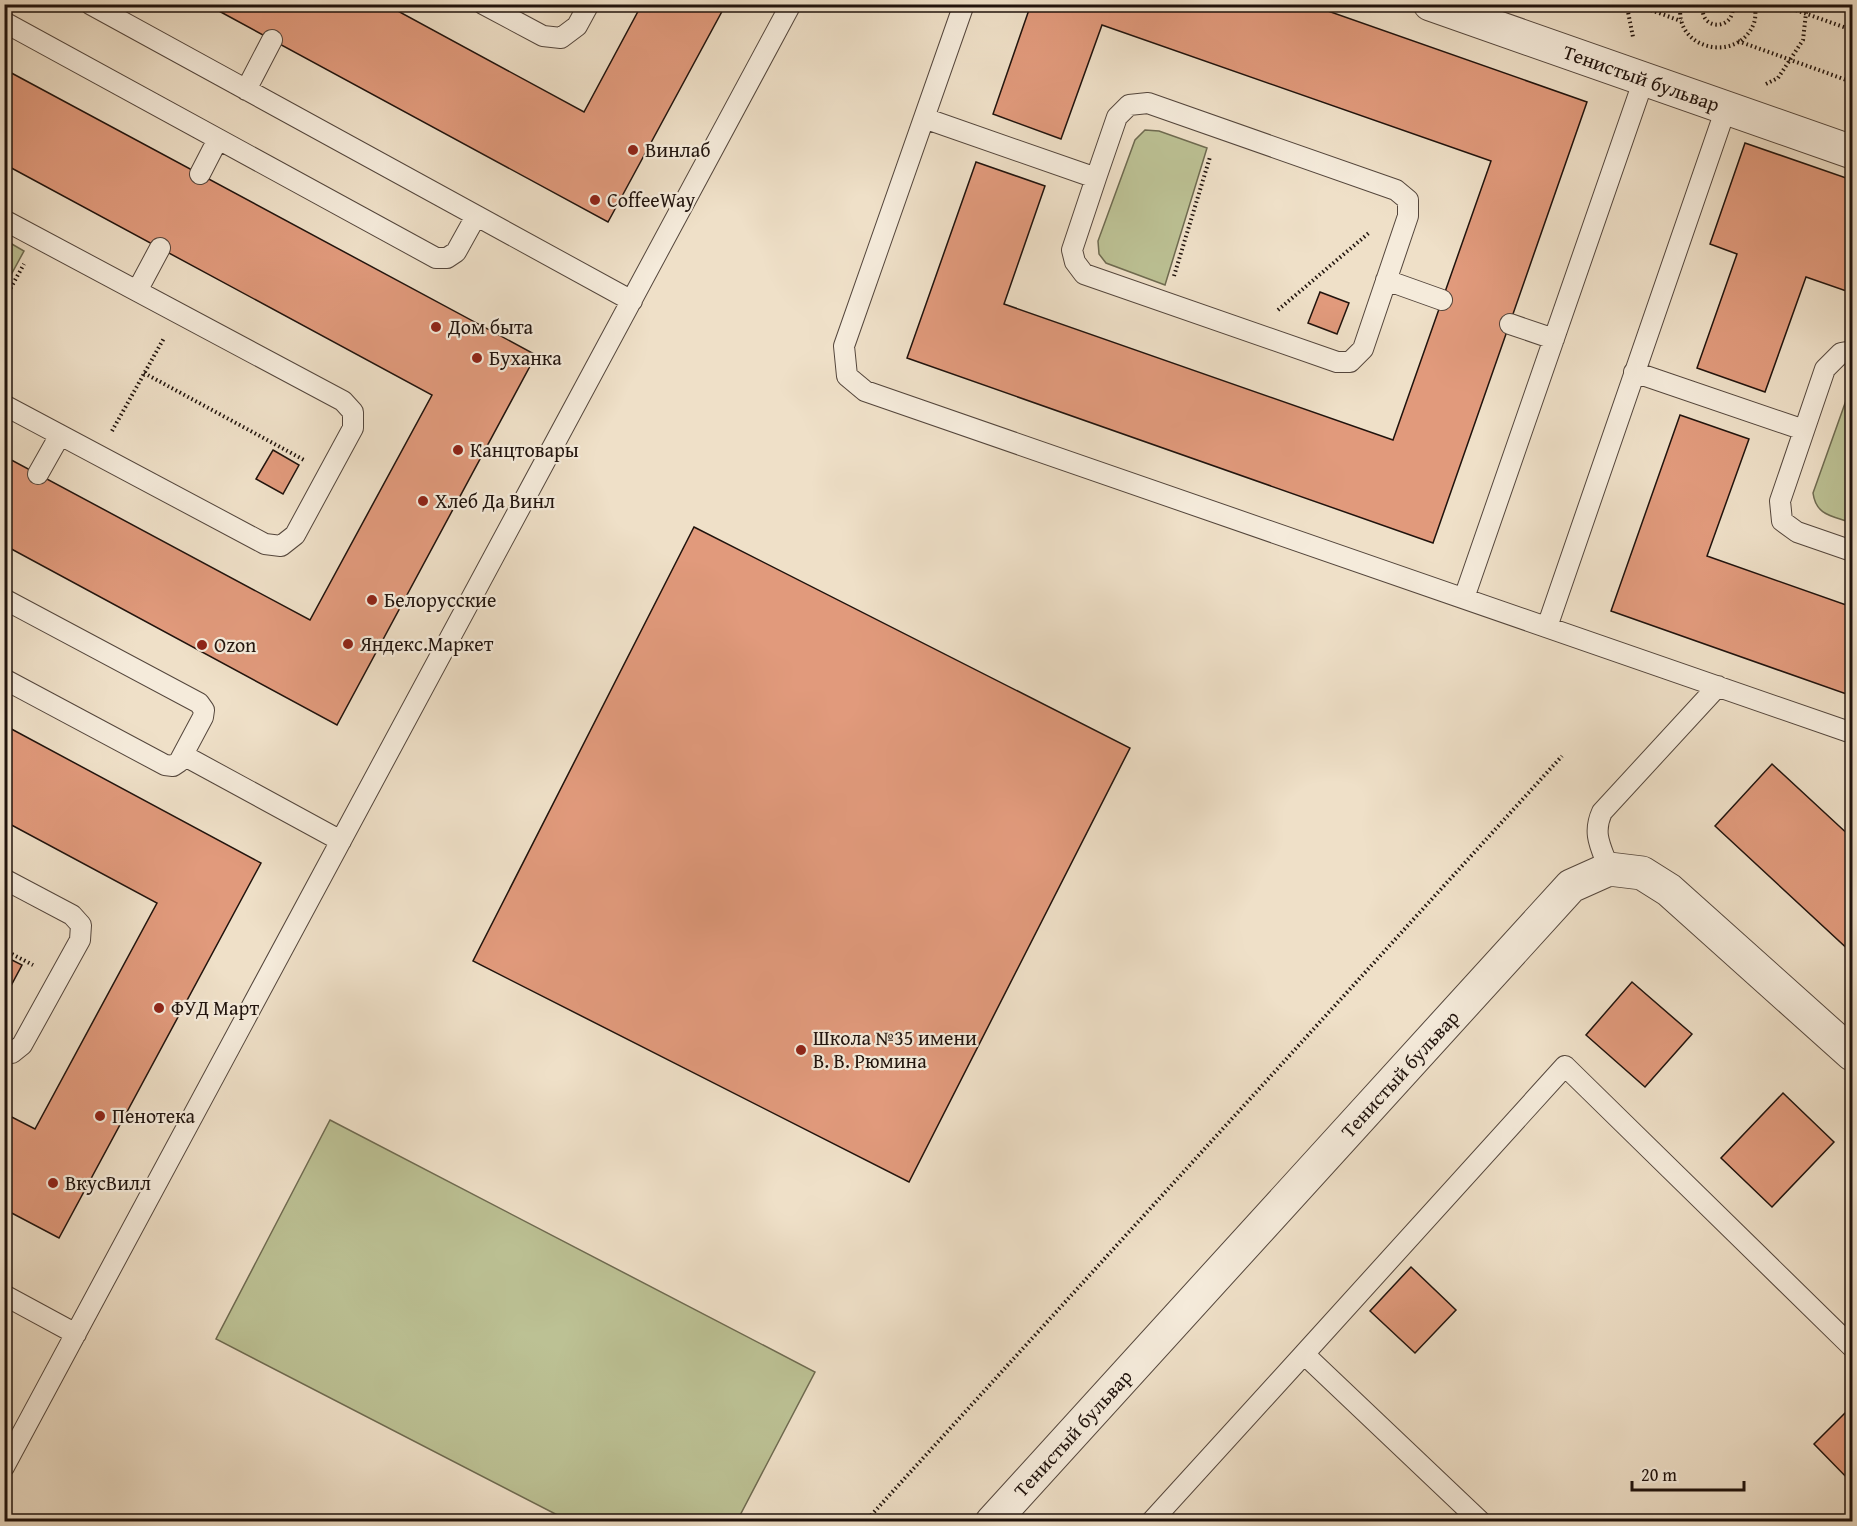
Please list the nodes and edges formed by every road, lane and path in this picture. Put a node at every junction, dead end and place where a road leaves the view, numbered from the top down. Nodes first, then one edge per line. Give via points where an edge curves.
1 (90, 4) edge
2 (483, 4) edge
3 (589, 4) edge
4 (791, 4) edge
5 (964, 4) edge
6 (1430, 4) edge
7 (1629, 4) edge
8 (1634, 4) edge
9 (1681, 4) edge
10 (1703, 4) edge
11 (1732, 4) edge
12 (1756, 4) edge
13 (1779, 4) edge
14 (1807, 4) edge
15 (1806, 14) junction
16 (1682, 21) junction
17 (4, 22) edge
18 (1852, 30) edge
19 (272, 40) dead end
20 (1634, 40) dead end
21 (1738, 41) junction
22 (1791, 60) junction
23 (1644, 79) junction
24 (1852, 82) edge
25 (1759, 88) dead end
26 (246, 90) junction
27 (1726, 108) junction
28 (924, 118) junction
29 (1219, 128) junction
30 (218, 139) junction
31 (1852, 152) edge
32 (200, 174) dead end
33 (1096, 178) junction
34 (1408, 200) junction
35 (476, 216) junction
36 (4, 220) edge
37 (38, 238) junction
38 (160, 248) dead end
39 (1386, 280) junction
40 (137, 291) junction
41 (4, 300) edge
42 (1442, 300) dead end
43 (632, 301) junction
44 (1166, 302) junction
45 (177, 312) junction
46 (1510, 324) dead end
47 (1252, 332) junction
48 (1554, 339) junction
49 (1852, 351) edge
50 (1634, 372) junction
51 (144, 373) junction
52 (4, 405) edge
53 (1804, 430) junction
54 (60, 435) junction
55 (99, 455) junction
56 (329, 473) junction
57 (38, 474) dead end
58 (1852, 551) edge
59 (4, 598) edge
60 (1464, 598) junction
61 (1547, 627) junction
62 (4, 679) edge
63 (1718, 686) junction
64 (1852, 733) edge
65 (183, 755) junction
66 (1562, 756) dead end
67 (341, 841) junction
68 (1610, 869) junction
69 (4, 879) edge
70 (4, 1053) edge
71 (1852, 1054) edge
72 (4, 1295) edge
73 (76, 1334) junction
74 (1852, 1347) edge
75 (1304, 1354) junction
76 (4, 1467) edge
77 (865, 1521) edge
78 (992, 1521) edge
79 (1152, 1521) edge
80 (1481, 1521) edge

1 - 26 lane
2 - 3 lane via 543,36 561,38 577,26
4 - 43 lane
5 - 28 lane
6 - 23 street, Тенистый бульвар
7 - 20 path
8 - 16 path
9 - 16 path
10 - 11 path via 1703,16 1708,22 1721,25 1732,15
12 - 21 path via 1754,23
13 - 15 path
14 - 15 path
15 - 18 path
15 - 22 path via 1803,40
16 - 21 path via 1693,39 1707,47 1726,48
17 - 30 lane
19 - 26 lane
21 - 22 path
22 - 24 path
22 - 25 path via 1778,78
23 - 27 street, Тенистый бульвар
23 - 48 lane
26 - 35 lane
27 - 31 street, Тенистый бульвар
27 - 50 lane
28 - 33 lane
28 - 60 lane via 844,345 847,375 865,391
29 - 33 lane via 1148,103 1129,105 1117,117
29 - 34 lane via 1396,190
29 - 44 path
30 - 32 lane
30 - 35 lane via 436,258 447,258 456,252
33 - 44 lane via 1072,250 1075,262 1084,274
34 - 39 lane via 1408,216
34 - 47 path
35 - 43 lane
36 - 37 lane
37 - 40 lane
37 - 41 path
38 - 40 lane
39 - 42 lane
39 - 47 lane via 1362,349 1350,362 1337,362
40 - 45 lane
43 - 67 lane
44 - 47 lane
45 - 51 path
45 - 56 lane via 343,401 353,412 353,428
46 - 48 lane
48 - 60 lane
49 - 53 lane via 1841,352 1825,369
50 - 53 lane
50 - 61 lane
51 - 55 path
51 - 56 path
52 - 54 lane
53 - 58 lane via 1780,501 1782,521 1797,532
54 - 55 lane
54 - 57 lane
55 - 56 lane via 265,544 281,546 295,535
59 - 65 lane via 199,704 204,710 203,717
60 - 61 lane
61 - 63 lane
62 - 65 lane via 165,765 173,766
63 - 64 lane
63 - 68 lane via 1602,812 1596,824 1597,836
65 - 67 lane
66 - 77 path
67 - 73 lane
68 - 71 street via 1642,873 1670,890
68 - 78 street, Тенистый бульвар via 1571,886
69 - 70 lane via 72,915 81,925 80,940 22,1045 12,1053
72 - 73 lane
73 - 76 lane
74 - 75 lane via 1565,1066
75 - 79 lane
75 - 80 lane

